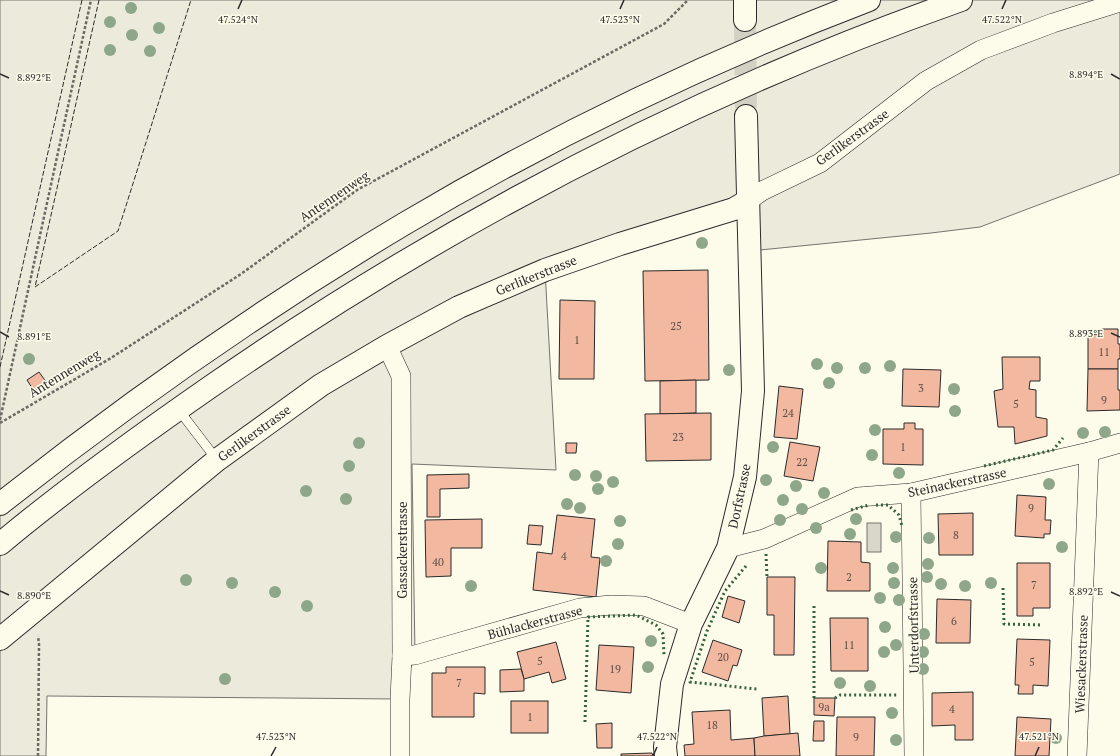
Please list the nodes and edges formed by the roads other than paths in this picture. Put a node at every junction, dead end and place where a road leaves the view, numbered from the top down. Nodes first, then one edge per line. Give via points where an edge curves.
1 (869, 0) edge
2 (961, 0) edge
3 (1120, 2) edge
4 (746, 116) tunnel mouth
5 (749, 200) junction
6 (386, 346) junction
7 (178, 409) junction
8 (1120, 443) edge
9 (1089, 452) junction
10 (217, 460) junction
11 (911, 494) junction
12 (0, 504) edge
13 (0, 544) edge
14 (728, 548) junction
15 (691, 624) junction
16 (0, 639) edge
17 (402, 656) junction
18 (400, 756) edge
19 (666, 756) edge
20 (914, 756) edge
21 (1077, 756) edge

1 - 12 main road via 773,39 603,116 405,223 201,354
2 - 7 main road via 776,72 681,114 566,171 380,275
3 - 5 street, Gerlikerstrasse via 1053,22 981,50 926,81 820,163
4 - 5 main road, Dorfstrasse
5 - 6 main road, Gerlikerstrasse via 734,209 545,270 459,307
5 - 14 main road, Dorfstrasse via 753,391 745,477
6 - 10 main road, Gerlikerstrasse via 321,385
6 - 17 street, Gassackerstrasse via 401,376
7 - 10 lane
7 - 13 main road via 98,467
8 - 9 street, Steinackerstrasse
9 - 11 street, Steinackerstrasse
9 - 21 street, Wiesackerstrasse
10 - 16 main road, Gerlikerstrasse
11 - 14 street, Steinackerstrasse via 858,496 764,539
11 - 20 street, Unterdorfstrasse
14 - 15 main road, Dorfstrasse
15 - 17 street, Bühlackerstrasse via 644,606 611,605 580,608 415,655
15 - 19 main road, Dorfstrasse via 672,684
17 - 18 street, Gassackerstrasse

